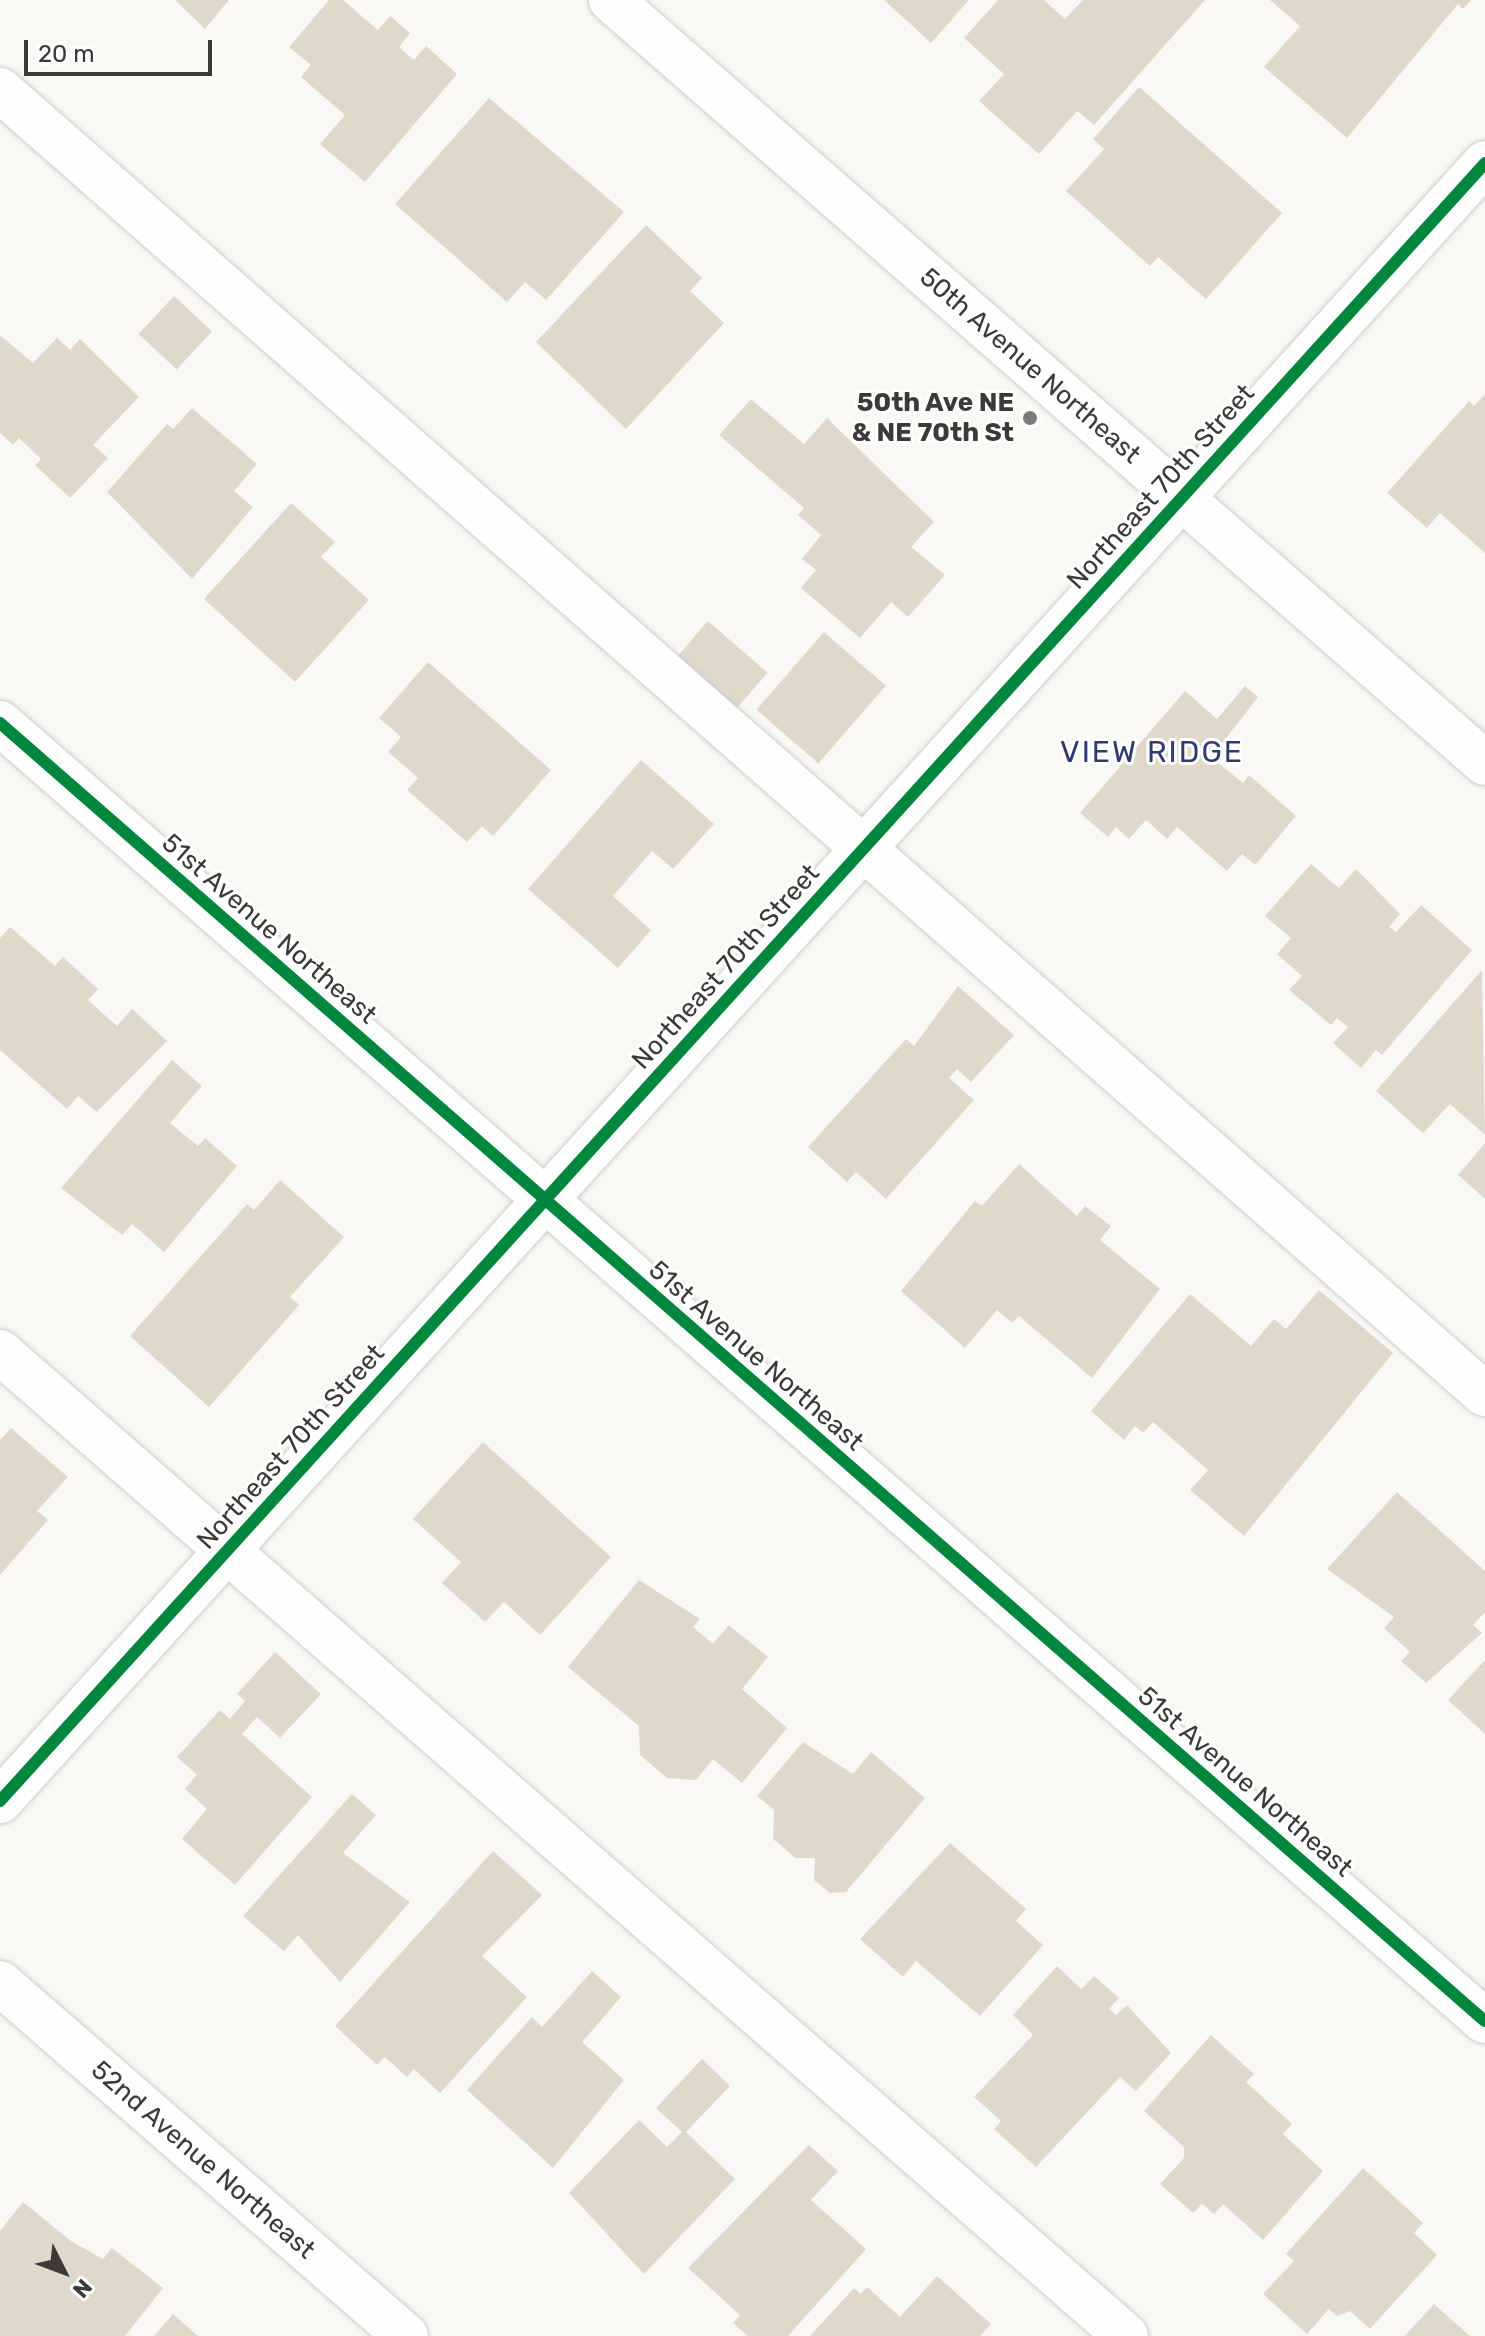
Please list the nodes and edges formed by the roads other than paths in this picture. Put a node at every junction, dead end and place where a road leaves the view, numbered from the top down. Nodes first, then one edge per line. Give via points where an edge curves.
1 (611, 0) edge
2 (0, 90) edge
3 (1485, 163) edge
4 (1181, 498) junction
5 (0, 723) edge
6 (1485, 763) edge
7 (863, 848) junction
8 (544, 1200) junction
9 (0, 1352) edge
10 (1485, 1394) edge
11 (226, 1551) junction
12 (0, 1801) edge
13 (0, 1983) edge
14 (1485, 2021) edge
15 (406, 2336) edge
16 (1126, 2336) edge

1 - 4 street, 50th Avenue Northeast
2 - 7 street
3 - 4 street, Northeast 70th Street
4 - 6 street, 50th Avenue Northeast
4 - 7 street, Northeast 70th Street
5 - 8 street, 51st Avenue Northeast
7 - 8 street, Northeast 70th Street
7 - 10 street
8 - 11 street, Northeast 70th Street
8 - 14 street, 51st Avenue Northeast
9 - 11 street
11 - 12 street, Northeast 70th Street
11 - 16 street
13 - 15 street, 52nd Avenue Northeast

